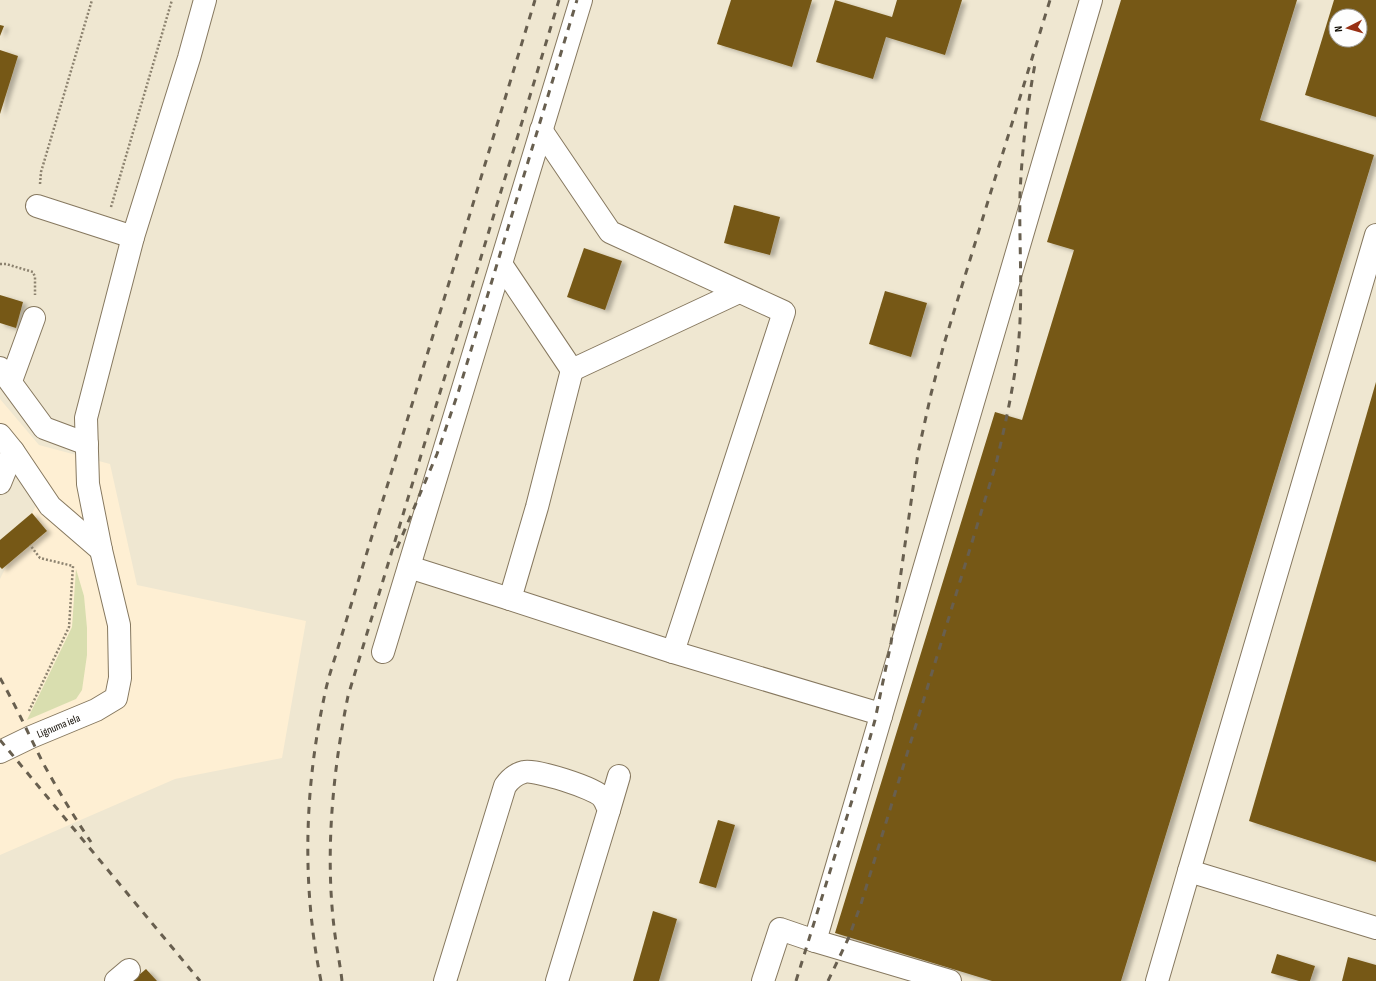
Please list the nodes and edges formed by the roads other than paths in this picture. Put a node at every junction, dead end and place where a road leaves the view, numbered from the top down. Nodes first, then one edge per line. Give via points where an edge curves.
1 (205, 0) edge
2 (581, 0) edge
3 (1091, 0) edge
4 (541, 130) junction
5 (37, 206) road end
6 (1376, 235) edge
7 (133, 237) junction
8 (501, 264) junction
9 (739, 292) junction
10 (34, 318) road end
11 (572, 370) junction
12 (6, 374) edge
13 (7, 443) edge
14 (87, 444) junction
15 (0, 483) edge
16 (101, 550) junction
17 (410, 567) junction
18 (510, 599) junction
19 (383, 652) dead end
20 (673, 652) junction
21 (881, 716) junction
22 (0, 752) edge
23 (619, 776) dead end
24 (609, 810) junction
25 (1189, 871) junction
26 (1376, 928) edge
27 (815, 941) junction
28 (445, 981) edge
29 (557, 981) edge
30 (763, 981) edge
31 (950, 981) edge
32 (1156, 981) edge

1 - 7 street
2 - 4 street
3 - 21 street
4 - 8 street
4 - 9 street via 610,232
5 - 7 street
6 - 25 street
7 - 14 street via 86,418
8 - 11 street
8 - 17 street
9 - 11 street
9 - 20 street via 784,312
10 - 12 street
11 - 18 street via 537,507
12 - 14 street via 44,428
13 - 15 street
13 - 16 street via 50,506
14 - 16 street via 88,484
16 - 22 street, Lignuma iela via 118,625 120,678 116,698 96,710
17 - 18 street
17 - 19 street
18 - 20 street
20 - 21 street via 869,710
21 - 27 street
23 - 24 street
24 - 28 street via 602,796 592,789 535,771 512,777 505,786
24 - 29 street
25 - 26 street
25 - 32 street
27 - 30 street via 780,929
27 - 31 street

